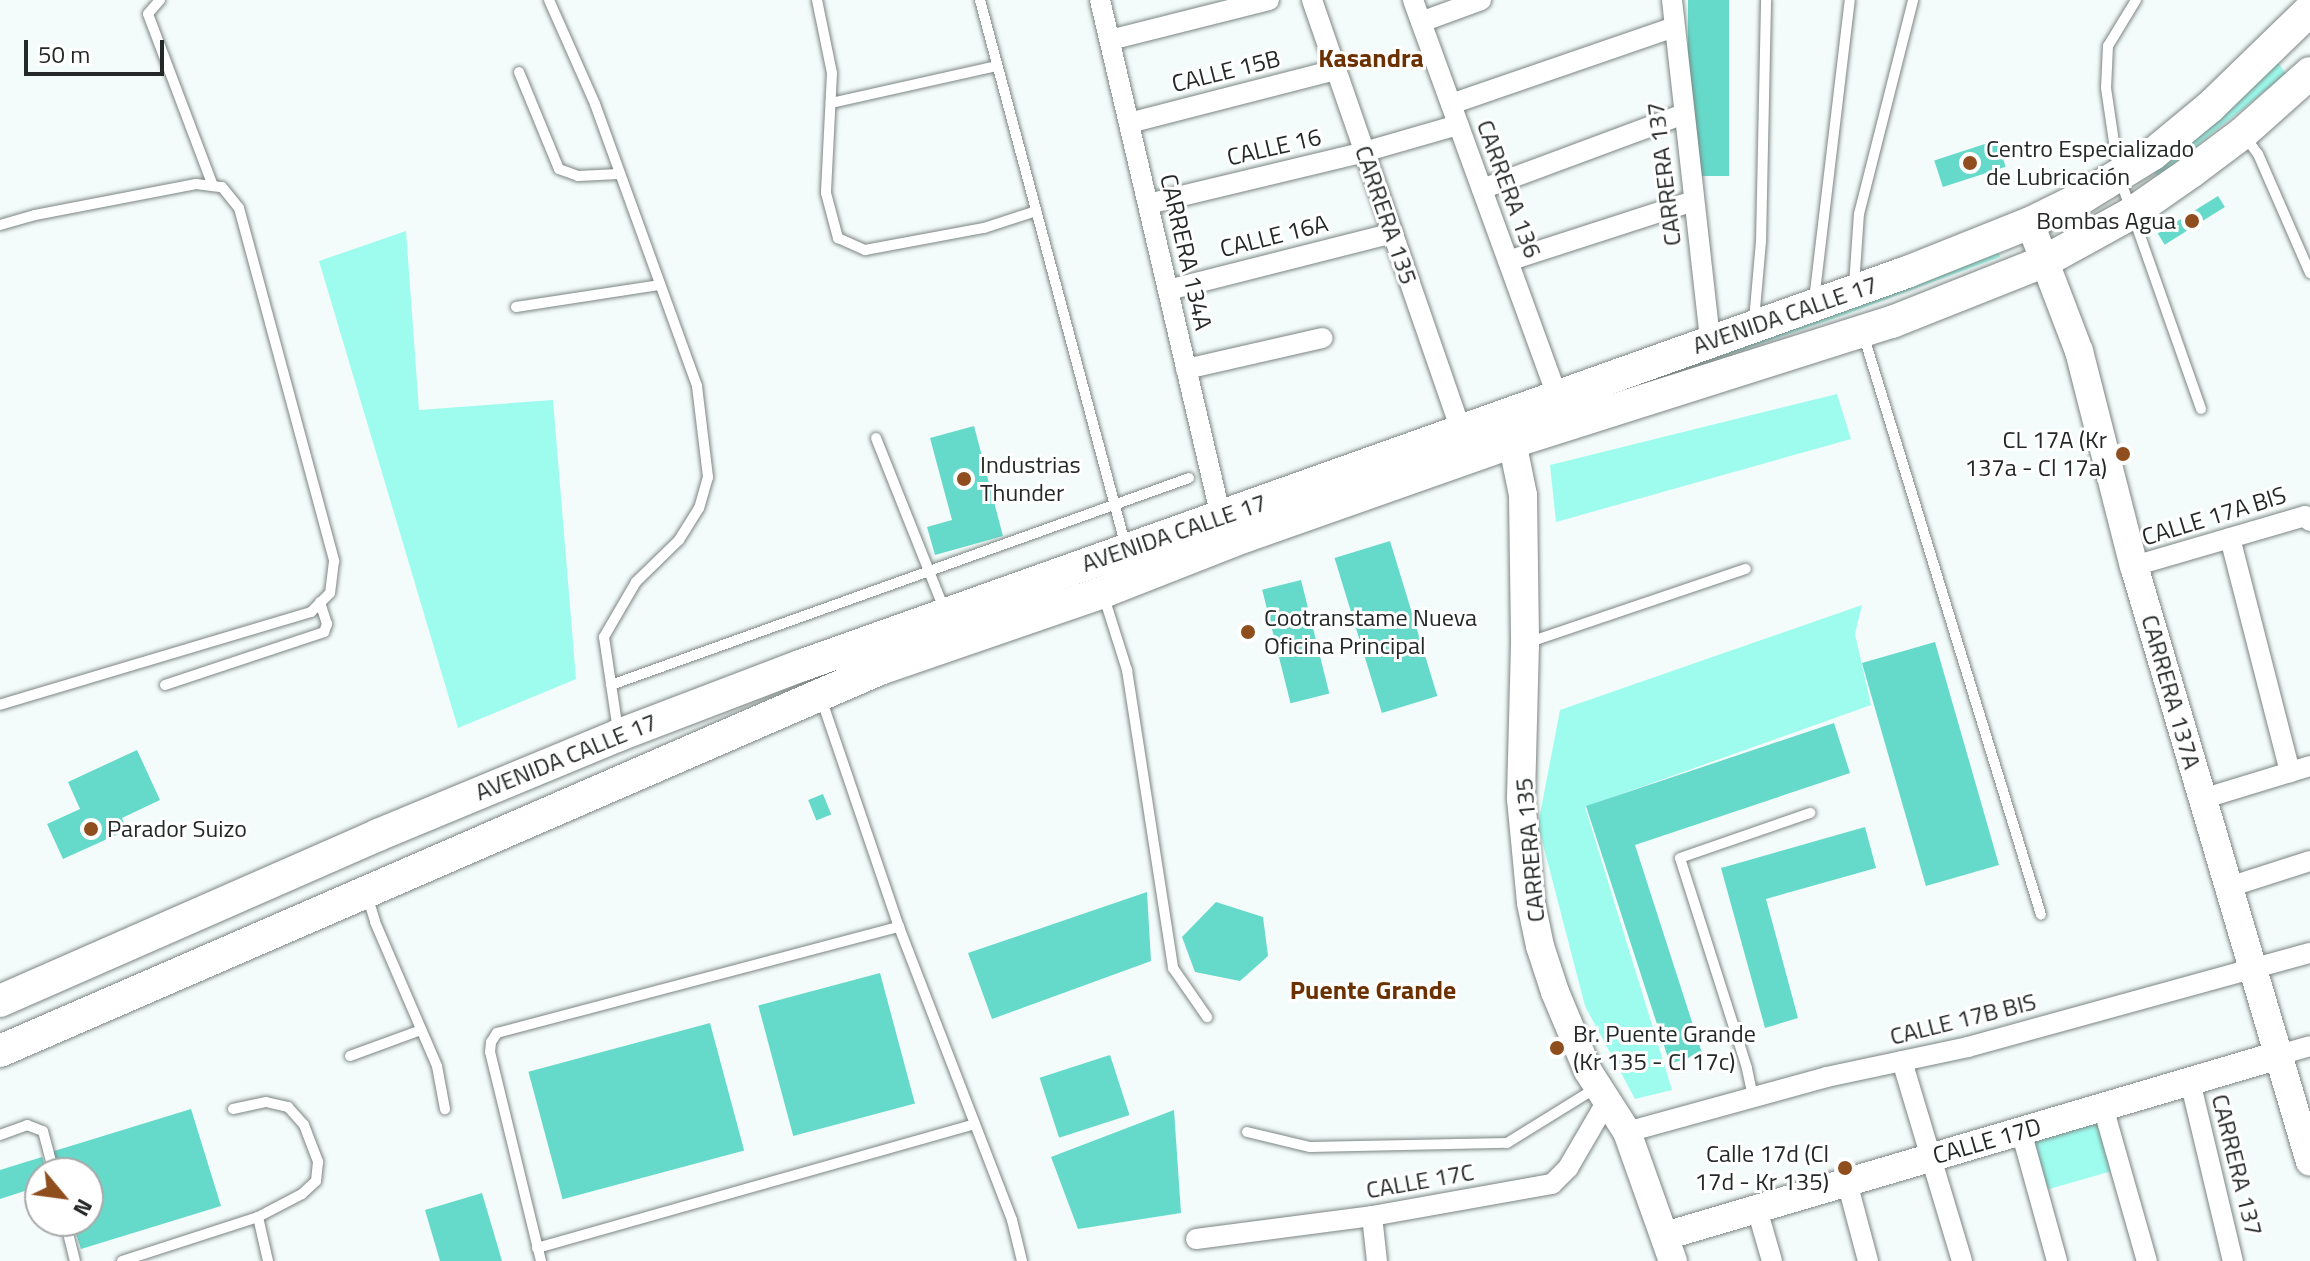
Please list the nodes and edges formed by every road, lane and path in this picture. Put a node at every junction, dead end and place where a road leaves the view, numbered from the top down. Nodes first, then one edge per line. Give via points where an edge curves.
1 (160, 0) edge
2 (549, 0) edge
3 (817, 0) edge
4 (980, 0) edge
5 (1100, 0) edge
6 (1269, 0) edge
7 (1312, 0) edge
8 (1413, 0) edge
9 (1481, 0) edge
10 (1672, 0) edge
11 (1766, 0) edge
12 (1850, 0) edge
13 (1913, 0) edge
14 (2136, 0) edge
15 (2310, 10) edge
16 (1421, 22) junction
17 (1674, 27) junction
18 (2282, 39) junction
19 (1110, 40) junction
20 (997, 66) junction
21 (1336, 70) junction
22 (2310, 71) edge
23 (519, 72) dead end
24 (831, 103) junction
25 (1451, 104) junction
26 (1684, 114) junction
27 (1129, 123) junction
28 (1458, 125) junction
29 (2243, 133) junction
30 (1364, 152) junction
31 (619, 174) junction
32 (2119, 176) junction
33 (213, 186) junction
34 (1482, 189) junction
35 (1694, 201) junction
36 (1148, 204) junction
37 (1036, 211) junction
38 (2132, 213) junction
39 (2030, 223) junction
40 (0, 225) edge
41 (1393, 233) junction
42 (1508, 261) junction
43 (2045, 261) junction
44 (2310, 273) edge
45 (660, 285) junction
46 (1168, 290) junction
47 (1853, 291) junction
48 (1814, 305) junction
49 (516, 307) dead end
50 (1754, 326) junction
51 (1862, 331) junction
52 (1323, 338) dead end
53 (1710, 341) junction
54 (1186, 369) junction
55 (1557, 395) junction
56 (2201, 409) dead end
57 (1510, 427) junction
58 (1461, 430) junction
59 (876, 438) dead end
60 (1189, 478) dead end
61 (1115, 504) junction
62 (1221, 517) junction
63 (2309, 519) edge
64 (2230, 538) junction
65 (1127, 549) junction
66 (2134, 566) junction
67 (1746, 569) dead end
68 (929, 571) junction
69 (1103, 592) junction
70 (320, 602) junction
71 (946, 614) junction
72 (1525, 644) junction
73 (165, 685) dead end
74 (611, 685) junction
75 (819, 693) junction
76 (0, 705) edge
77 (619, 735) junction
78 (2300, 769) edge
79 (2202, 799) junction
80 (1810, 813) dead end
81 (2310, 861) edge
82 (2229, 887) junction
83 (367, 893) junction
84 (2041, 915) dead end
85 (899, 927) junction
86 (2310, 953) edge
87 (2253, 968) junction
88 (0, 1001) edge
89 (1207, 1017) dead end
90 (421, 1030) junction
91 (2310, 1046) edge
92 (0, 1051) edge
93 (2279, 1055) junction
94 (350, 1056) dead end
95 (1902, 1061) junction
96 (2190, 1081) junction
97 (1602, 1094) junction
98 (1753, 1097) junction
99 (2103, 1107) junction
100 (233, 1109) dead end
101 (445, 1109) dead end
102 (975, 1124) junction
103 (2021, 1131) junction
104 (1247, 1132) dead end
105 (1627, 1132) junction
106 (0, 1135) edge
107 (50, 1157) edge
108 (1931, 1158) junction
109 (2310, 1162) edge
110 (1847, 1182) junction
111 (1757, 1209) junction
112 (1372, 1216) junction
113 (258, 1217) junction
114 (69, 1237) edge
115 (1196, 1239) dead end
116 (537, 1248) junction
117 (1669, 1248) edge
118 (75, 1261) edge
119 (122, 1261) edge
120 (268, 1261) edge
121 (541, 1261) edge
122 (1022, 1261) edge
123 (1377, 1261) edge
124 (1772, 1261) edge
125 (1868, 1261) edge
126 (1962, 1261) edge
127 (2057, 1261) edge
128 (2147, 1261) edge
129 (2233, 1261) edge

1 - 33 lane via 148,14
2 - 31 lane
3 - 24 lane via 832,73
4 - 20 lane
5 - 19 street, CARRERA 134A
6 - 19 street
7 - 21 street, CARRERA 135
8 - 16 street, CARRERA 136
9 - 16 street
10 - 17 street, CARRERA 137
11 - 50 lane
12 - 48 lane
13 - 47 lane via 1859,214
14 - 32 lane via 2108,46 2106,88
15 - 18 main road, AVENIDA CALLE 17
16 - 25 street, CARRERA 136
17 - 25 street
17 - 26 street, CARRERA 137
18 - 22 main road
18 - 32 main road, AVENIDA CALLE 17 via 2183,131
19 - 27 street, CARRERA 134A
20 - 24 lane
20 - 37 lane
21 - 27 street, CALLE 15B
21 - 30 street, CARRERA 135
22 - 29 main road, AVENIDA CALLE 17
23 - 31 lane via 559,169 578,176
24 - 37 lane via 826,193 838,238 846,245 865,250 984,228
25 - 28 street, CARRERA 136
26 - 34 street
26 - 35 street, CARRERA 137
27 - 36 street, CARRERA 134A
28 - 30 street, CALLE 16
28 - 34 street, CARRERA 136
29 - 38 main road, AVENIDA CALLE 17
29 - 44 lane via 2258,154
30 - 36 street, CALLE 16
30 - 41 street, CARRERA 135
31 - 45 lane
32 - 38 lane
32 - 39 main road, AVENIDA CALLE 17
33 - 40 lane via 196,184
33 - 70 lane via 222,187 239,208 334,561 330,593
34 - 42 street, CARRERA 136
35 - 42 street
35 - 53 street, CARRERA 137
36 - 46 street, CARRERA 134A
37 - 61 lane
38 - 43 main road, AVENIDA CALLE 17
38 - 56 lane
39 - 43 street, CARRERA 137A
39 - 47 main road, AVENIDA CALLE 17
41 - 46 street, CALLE 16A
41 - 58 street, CARRERA 135
42 - 55 street, CARRERA 136
43 - 51 main road, AVENIDA CALLE 17
43 - 66 street, CARRERA 137A via 2079,351
45 - 49 lane
45 - 74 lane via 697,386 708,477 699,508 679,540 636,582 604,637
46 - 54 street, CARRERA 134A
47 - 48 main road, AVENIDA CALLE 17
48 - 50 main road, AVENIDA CALLE 17
50 - 53 main road, AVENIDA CALLE 17
51 - 57 main road, AVENIDA CALLE 17
51 - 84 lane
52 - 54 street
53 - 55 main road, AVENIDA CALLE 17
54 - 62 street, CARRERA 134A
55 - 57 main road, AVENIDA CALLE 17
57 - 58 main road, AVENIDA CALLE 17
57 - 69 main road, AVENIDA CALLE 17
57 - 72 street, CARRERA 135 via 1523,495
58 - 62 main road, AVENIDA CALLE 17
59 - 68 lane
60 - 61 lane
61 - 65 lane
61 - 68 lane
62 - 65 main road, AVENIDA CALLE 17
63 - 64 street, CALLE 17A BIS
64 - 66 street, CALLE 17A BIS
64 - 78 street
65 - 71 main road, AVENIDA CALLE 17
66 - 79 street, CARRERA 137A
67 - 72 lane
68 - 71 lane
68 - 74 lane
69 - 75 main road, AVENIDA CALLE 17
69 - 89 lane via 1127,670 1173,968
70 - 73 lane via 327,624 324,632
70 - 76 lane via 311,612
71 - 77 main road, AVENIDA CALLE 17
72 - 97 street, CARRERA 135 via 1521,799 1531,903 1555,992
74 - 77 lane
75 - 83 main road, AVENIDA CALLE 17
75 - 85 lane
77 - 88 main road, AVENIDA CALLE 17
78 - 79 street
79 - 82 street, CARRERA 137A
80 - 98 lane via 1680,858
81 - 82 street
82 - 87 street, CARRERA 137A
83 - 90 lane
83 - 92 main road, AVENIDA CALLE 17
85 - 102 lane
85 - 116 lane via 497,1033 490,1052
86 - 87 street, CALLE 17B BIS
87 - 93 street, CARRERA 137A
87 - 95 street, CALLE 17B BIS
90 - 94 lane
90 - 101 lane via 437,1066
91 - 93 street, CALLE 17D
93 - 96 street, CALLE 17D
93 - 109 street, CARRERA 137A
95 - 98 street, CALLE 17B BIS
95 - 108 street
96 - 99 street, CALLE 17D
96 - 129 street, CARRERA 137
97 - 104 lane via 1507,1143 1310,1147
97 - 105 street, CARRERA 135
97 - 112 street, CALLE 17C via 1568,1168 1552,1184
98 - 105 street, CALLE 17B BIS
99 - 103 street, CALLE 17D
99 - 128 street
100 - 113 lane via 266,1102 288,1107 304,1125 318,1162 316,1181 302,1194
102 - 116 lane
102 - 122 lane
103 - 108 street, CALLE 17D
103 - 127 street
105 - 117 street, CARRERA 135
106 - 107 lane via 27,1125 43,1131
108 - 110 street, CALLE 17D
108 - 126 street
110 - 111 street, CALLE 17D
110 - 125 street
111 - 117 street, CALLE 17D
111 - 124 street
112 - 115 street, CALLE 17C
112 - 123 street
113 - 119 lane
113 - 120 lane
114 - 118 lane
116 - 121 lane

